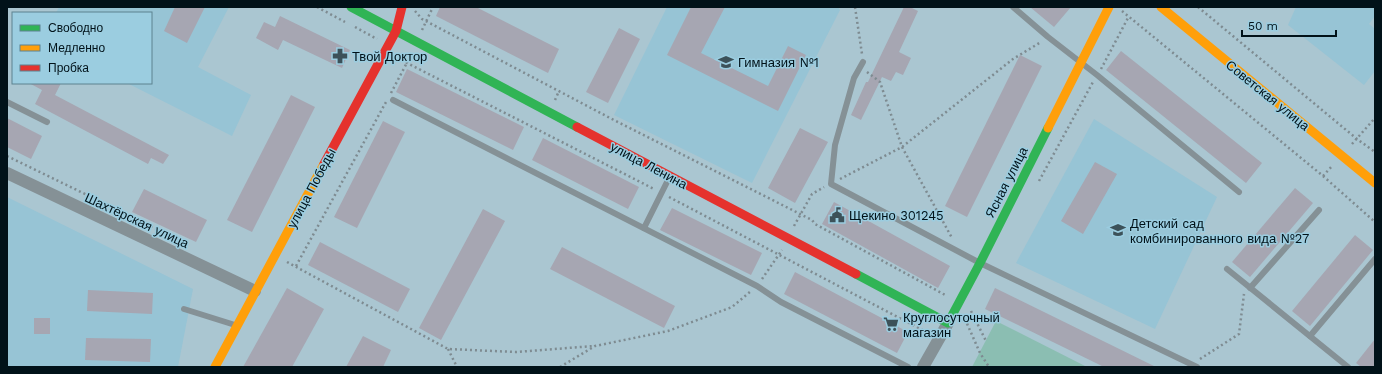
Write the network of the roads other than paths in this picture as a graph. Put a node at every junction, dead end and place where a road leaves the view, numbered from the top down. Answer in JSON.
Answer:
{"nodes":[{"id":1,"x":351,"y":7,"type":"edge"},
{"id":2,"x":402,"y":7,"type":"edge"},
{"id":3,"x":1013,"y":7,"type":"edge"},
{"id":4,"x":1109,"y":7,"type":"edge"},
{"id":5,"x":1161,"y":7,"type":"edge"},
{"id":6,"x":396,"y":31,"type":"junction"},
{"id":7,"x":863,"y":62,"type":"road end"},
{"id":8,"x":1082,"y":64,"type":"junction"},
{"id":9,"x":393,"y":100,"type":"dead end"},
{"id":10,"x":7,"y":102,"type":"edge"},
{"id":11,"x":47,"y":122,"type":"dead end"},
{"id":12,"x":7,"y":173,"type":"edge"},
{"id":13,"x":670,"y":176,"type":"junction"},
{"id":14,"x":1375,"y":183,"type":"edge"},
{"id":15,"x":1239,"y":192,"type":"dead end"},
{"id":16,"x":1318,"y":210,"type":"dead end"},
{"id":17,"x":644,"y":228,"type":"junction"},
{"id":18,"x":1375,"y":259,"type":"edge"},
{"id":19,"x":980,"y":264,"type":"junction"},
{"id":20,"x":1227,"y":269,"type":"dead end"},
{"id":21,"x":1248,"y":286,"type":"junction"},
{"id":22,"x":254,"y":291,"type":"junction"},
{"id":23,"x":184,"y":309,"type":"dead end"},
{"id":24,"x":948,"y":323,"type":"junction"},
{"id":25,"x":236,"y":326,"type":"junction"},
{"id":26,"x":1310,"y":336,"type":"junction"},
{"id":27,"x":1190,"y":365,"type":"edge"},
{"id":28,"x":215,"y":367,"type":"edge"},
{"id":29,"x":908,"y":367,"type":"edge"},
{"id":30,"x":923,"y":367,"type":"edge"},
{"id":31,"x":1348,"y":367,"type":"edge"}],
"edges":[{"from":1,"to":6,"type":"street","name":"улица Ленина"},
{"from":2,"to":6,"type":"street","name":"улица Победы"},
{"from":3,"to":8,"type":"lane"},
{"from":4,"to":8,"type":"street","name":"Ясная улица"},
{"from":5,"to":14,"type":"street","name":"Советская улица"},
{"from":6,"to":13,"type":"street","name":"улица Ленина"},
{"from":6,"to":22,"type":"street","name":"улица Победы"},
{"from":7,"to":19,"type":"lane"},
{"from":8,"to":15,"type":"lane"},
{"from":8,"to":19,"type":"street","name":"Ясная улица"},
{"from":9,"to":17,"type":"lane"},
{"from":10,"to":11,"type":"lane"},
{"from":12,"to":22,"type":"street","name":"Шахтёрская улица"},
{"from":13,"to":17,"type":"lane"},
{"from":13,"to":24,"type":"street","name":"улица Ленина"},
{"from":16,"to":21,"type":"lane"},
{"from":17,"to":29,"type":"lane"},
{"from":18,"to":26,"type":"lane"},
{"from":19,"to":24,"type":"street","name":"Ясная улица"},
{"from":19,"to":27,"type":"lane"},
{"from":20,"to":21,"type":"lane"},
{"from":21,"to":26,"type":"lane"},
{"from":22,"to":25,"type":"street","name":"улица Победы"},
{"from":23,"to":25,"type":"lane"},
{"from":24,"to":30,"type":"street","name":"Ясная улица"},
{"from":25,"to":28,"type":"street","name":"улица Победы"},
{"from":26,"to":31,"type":"lane"}]}
